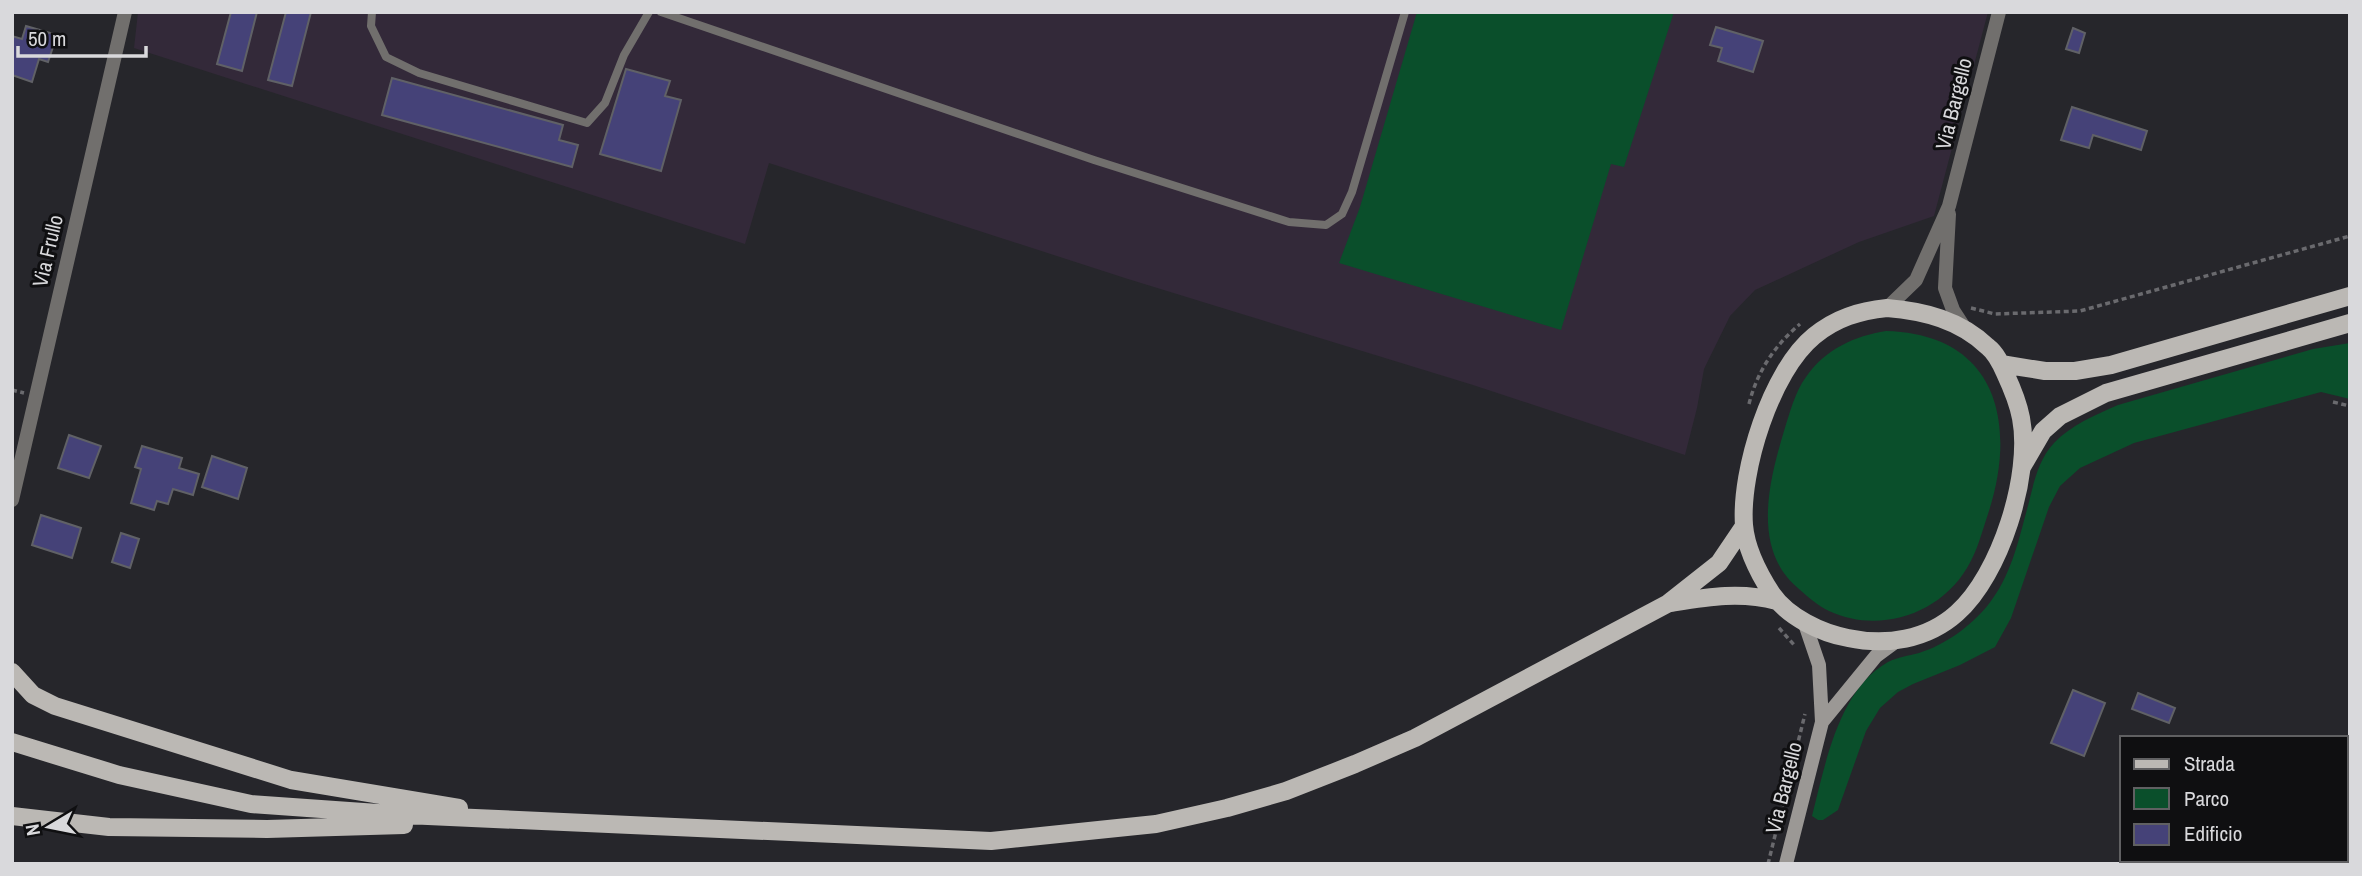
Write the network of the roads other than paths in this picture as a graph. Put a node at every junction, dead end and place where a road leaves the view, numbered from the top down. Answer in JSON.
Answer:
{"nodes":[{"id":1,"x":125,"y":12,"type":"edge"},
{"id":2,"x":372,"y":12,"type":"edge"},
{"id":3,"x":649,"y":12,"type":"edge"},
{"id":4,"x":661,"y":12,"type":"edge"},
{"id":5,"x":1405,"y":12,"type":"edge"},
{"id":6,"x":1999,"y":12,"type":"edge"},
{"id":7,"x":1950,"y":206,"type":"junction"},
{"id":8,"x":2350,"y":296,"type":"edge"},
{"id":9,"x":1886,"y":308,"type":"junction"},
{"id":10,"x":2350,"y":323,"type":"edge"},
{"id":11,"x":1966,"y":330,"type":"junction"},
{"id":12,"x":2001,"y":364,"type":"junction"},
{"id":13,"x":2022,"y":467,"type":"junction"},
{"id":14,"x":12,"y":500,"type":"edge"},
{"id":15,"x":1744,"y":526,"type":"junction"},
{"id":16,"x":1777,"y":601,"type":"junction"},
{"id":17,"x":1667,"y":604,"type":"junction"},
{"id":18,"x":1804,"y":621,"type":"junction"},
{"id":19,"x":1895,"y":642,"type":"junction"},
{"id":20,"x":12,"y":672,"type":"edge"},
{"id":21,"x":12,"y":688,"type":"edge"},
{"id":22,"x":33,"y":695,"type":"junction"},
{"id":23,"x":1822,"y":722,"type":"junction"},
{"id":24,"x":12,"y":742,"type":"edge"},
{"id":25,"x":12,"y":816,"type":"edge"},
{"id":26,"x":542,"y":821,"type":"junction"},
{"id":27,"x":1786,"y":864,"type":"edge"}],
"edges":[{"from":1,"to":14,"type":"street","name":"Via Frullo"},
{"from":2,"to":3,"type":"lane"},
{"from":4,"to":5,"type":"lane"},
{"from":6,"to":7,"type":"street","name":"Via Bargello"},
{"from":7,"to":9,"type":"street","name":"Via Bargello"},
{"from":7,"to":11,"type":"street","name":"Via Bargello"},
{"from":8,"to":12,"type":"main road"},
{"from":9,"to":11,"type":"main road"},
{"from":9,"to":15,"type":"main road"},
{"from":10,"to":13,"type":"main road"},
{"from":11,"to":12,"type":"main road"},
{"from":12,"to":13,"type":"main road"},
{"from":13,"to":19,"type":"main road"},
{"from":15,"to":16,"type":"main road"},
{"from":15,"to":17,"type":"main road"},
{"from":16,"to":17,"type":"main road"},
{"from":16,"to":18,"type":"main road"},
{"from":17,"to":26,"type":"main road"},
{"from":18,"to":19,"type":"main road"},
{"from":18,"to":23,"type":"main road","name":"Via Bargello"},
{"from":19,"to":23,"type":"main road","name":"Via Bargello"},
{"from":20,"to":22,"type":"main road"},
{"from":21,"to":22,"type":"main road"},
{"from":22,"to":26,"type":"main road"},
{"from":23,"to":27,"type":"main road","name":"Via Bargello"},
{"from":24,"to":26,"type":"main road"},
{"from":25,"to":26,"type":"main road"}]}
